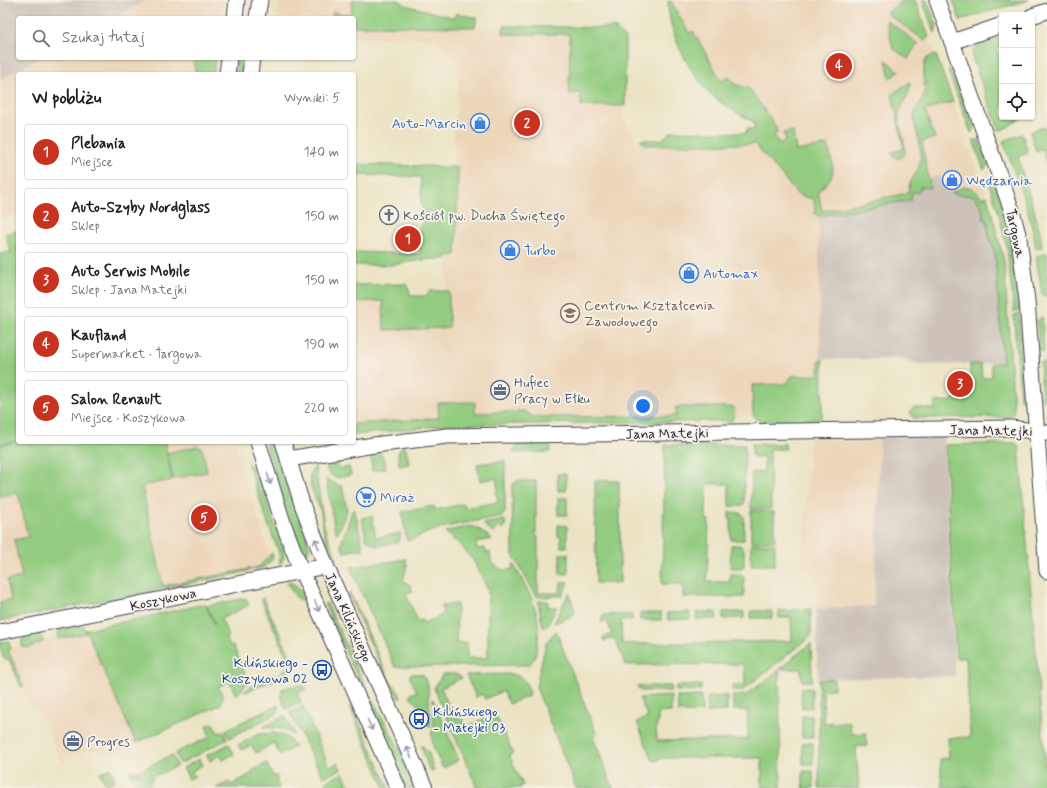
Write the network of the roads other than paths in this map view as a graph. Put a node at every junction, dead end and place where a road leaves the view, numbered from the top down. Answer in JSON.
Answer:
{"nodes":[{"id":1,"x":237,"y":0,"type":"edge"},
{"id":2,"x":256,"y":0,"type":"edge"},
{"id":3,"x":936,"y":0,"type":"edge"},
{"id":4,"x":1047,"y":11,"type":"edge"},
{"id":5,"x":1035,"y":15,"type":"edge"},
{"id":6,"x":235,"y":16,"type":"edge"},
{"id":7,"x":257,"y":16,"type":"edge"},
{"id":8,"x":999,"y":26,"type":"edge"},
{"id":9,"x":952,"y":42,"type":"junction"},
{"id":10,"x":229,"y":60,"type":"edge"},
{"id":11,"x":252,"y":60,"type":"edge"},
{"id":12,"x":227,"y":72,"type":"edge"},
{"id":13,"x":250,"y":72,"type":"edge"},
{"id":14,"x":1042,"y":432,"type":"edge"},
{"id":15,"x":259,"y":444,"type":"edge"},
{"id":16,"x":284,"y":444,"type":"edge"},
{"id":17,"x":288,"y":459,"type":"junction"},
{"id":18,"x":326,"y":566,"type":"junction"},
{"id":19,"x":301,"y":570,"type":"junction"},
{"id":20,"x":1047,"y":572,"type":"edge"},
{"id":21,"x":0,"y":632,"type":"edge"},
{"id":22,"x":398,"y":788,"type":"edge"},
{"id":23,"x":425,"y":788,"type":"edge"}],
"edges":[{"from":1,"to":6,"type":"street"},
{"from":2,"to":7,"type":"street"},
{"from":3,"to":9,"type":"street","name":"Targowa"},
{"from":4,"to":5,"type":"street"},
{"from":8,"to":9,"type":"street"},
{"from":9,"to":14,"type":"street","name":"Targowa"},
{"from":10,"to":12,"type":"street"},
{"from":11,"to":13,"type":"street"},
{"from":14,"to":17,"type":"street","name":"Jana Matejki"},
{"from":14,"to":20,"type":"street","name":"Targowa"},
{"from":15,"to":19,"type":"street","name":"Jana Kilińskiego","one_way":true},
{"from":16,"to":17,"type":"street","name":"Jana Kilińskiego"},
{"from":18,"to":17,"type":"street","name":"Jana Kilińskiego","one_way":true},
{"from":18,"to":19,"type":"street","name":"Koszykowa"},
{"from":23,"to":18,"type":"street","name":"Jana Kilińskiego","one_way":true},
{"from":19,"to":21,"type":"street","name":"Koszykowa"},
{"from":19,"to":22,"type":"street","name":"Jana Kilińskiego","one_way":true}]}
